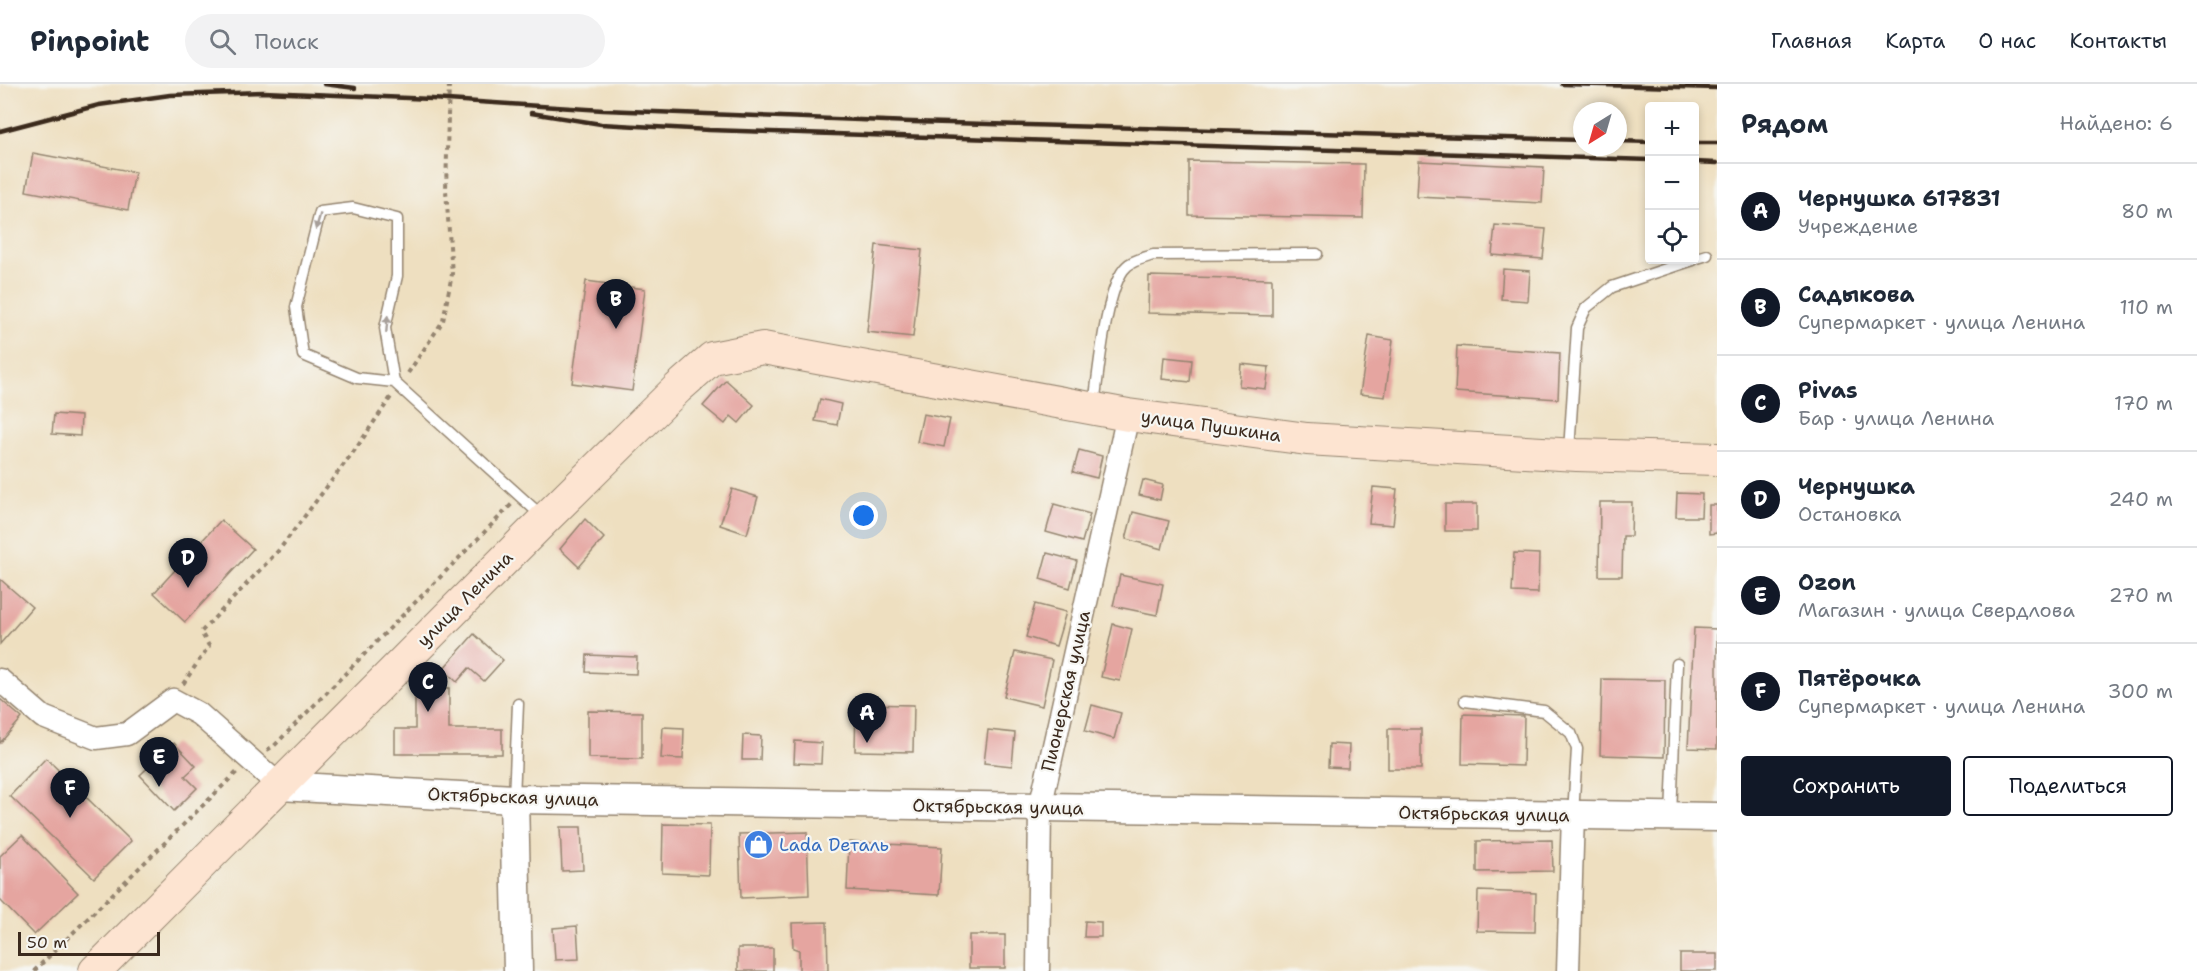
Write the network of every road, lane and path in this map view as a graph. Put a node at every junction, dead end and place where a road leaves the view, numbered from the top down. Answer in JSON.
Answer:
{"nodes":[{"id":1,"x":449,"y":84,"type":"edge"},
{"id":2,"x":1317,"y":254,"type":"dead end"},
{"id":3,"x":1707,"y":255,"type":"dead end"},
{"id":4,"x":1699,"y":257,"type":"edge"},
{"id":5,"x":1679,"y":264,"type":"edge"},
{"id":6,"x":712,"y":358,"type":"joint"},
{"id":7,"x":397,"y":384,"type":"junction"},
{"id":8,"x":1093,"y":408,"type":"junction"},
{"id":9,"x":1128,"y":415,"type":"junction"},
{"id":10,"x":1568,"y":454,"type":"junction"},
{"id":11,"x":1717,"y":459,"type":"edge"},
{"id":12,"x":520,"y":496,"type":"junction"},
{"id":13,"x":545,"y":519,"type":"junction"},
{"id":14,"x":1677,"y":664,"type":"dead end"},
{"id":15,"x":0,"y":680,"type":"edge"},
{"id":16,"x":173,"y":700,"type":"junction"},
{"id":17,"x":1465,"y":701,"type":"dead end"},
{"id":18,"x":518,"y":705,"type":"dead end"},
{"id":19,"x":249,"y":761,"type":"junction"},
{"id":20,"x":280,"y":786,"type":"junction"},
{"id":21,"x":514,"y":798,"type":"junction"},
{"id":22,"x":1040,"y":808,"type":"junction"},
{"id":23,"x":1573,"y":815,"type":"junction"},
{"id":24,"x":1671,"y":816,"type":"junction"},
{"id":25,"x":1717,"y":817,"type":"edge"},
{"id":26,"x":34,"y":971,"type":"edge"},
{"id":27,"x":95,"y":971,"type":"edge"},
{"id":28,"x":518,"y":971,"type":"edge"},
{"id":29,"x":1038,"y":971,"type":"edge"},
{"id":30,"x":1568,"y":971,"type":"edge"}],
"edges":[{"from":1,"to":7,"type":"path","bridge":true},
{"from":2,"to":8,"type":"lane"},
{"from":3,"to":4,"type":"lane"},
{"from":5,"to":10,"type":"lane"},
{"from":6,"to":8,"type":"main road","name":"улица Пушкина"},
{"from":6,"to":13,"type":"main road","name":"улица Ленина"},
{"from":7,"to":7,"type":"lane","one_way":true},
{"from":7,"to":12,"type":"lane"},
{"from":7,"to":16,"type":"path"},
{"from":8,"to":9,"type":"main road","name":"улица Пушкина"},
{"from":9,"to":10,"type":"main road","name":"улица Пушкина"},
{"from":9,"to":22,"type":"street","name":"Пионерская улица"},
{"from":10,"to":11,"type":"main road","name":"улица Пушкина"},
{"from":12,"to":13,"type":"lane"},
{"from":12,"to":19,"type":"path"},
{"from":13,"to":20,"type":"main road","name":"улица Ленина"},
{"from":14,"to":24,"type":"lane"},
{"from":15,"to":16,"type":"street"},
{"from":16,"to":19,"type":"street"},
{"from":17,"to":23,"type":"lane"},
{"from":18,"to":21,"type":"lane"},
{"from":19,"to":20,"type":"street"},
{"from":19,"to":26,"type":"path"},
{"from":20,"to":21,"type":"street","name":"Октябрьская улица"},
{"from":20,"to":27,"type":"main road","name":"улица Ленина"},
{"from":21,"to":22,"type":"street","name":"Октябрьская улица"},
{"from":21,"to":28,"type":"street"},
{"from":22,"to":23,"type":"street","name":"Октябрьская улица"},
{"from":22,"to":29,"type":"street","name":"Пионерская улица"},
{"from":23,"to":24,"type":"street","name":"Октябрьская улица"},
{"from":23,"to":30,"type":"street"},
{"from":24,"to":25,"type":"street","name":"Октябрьская улица"}]}
